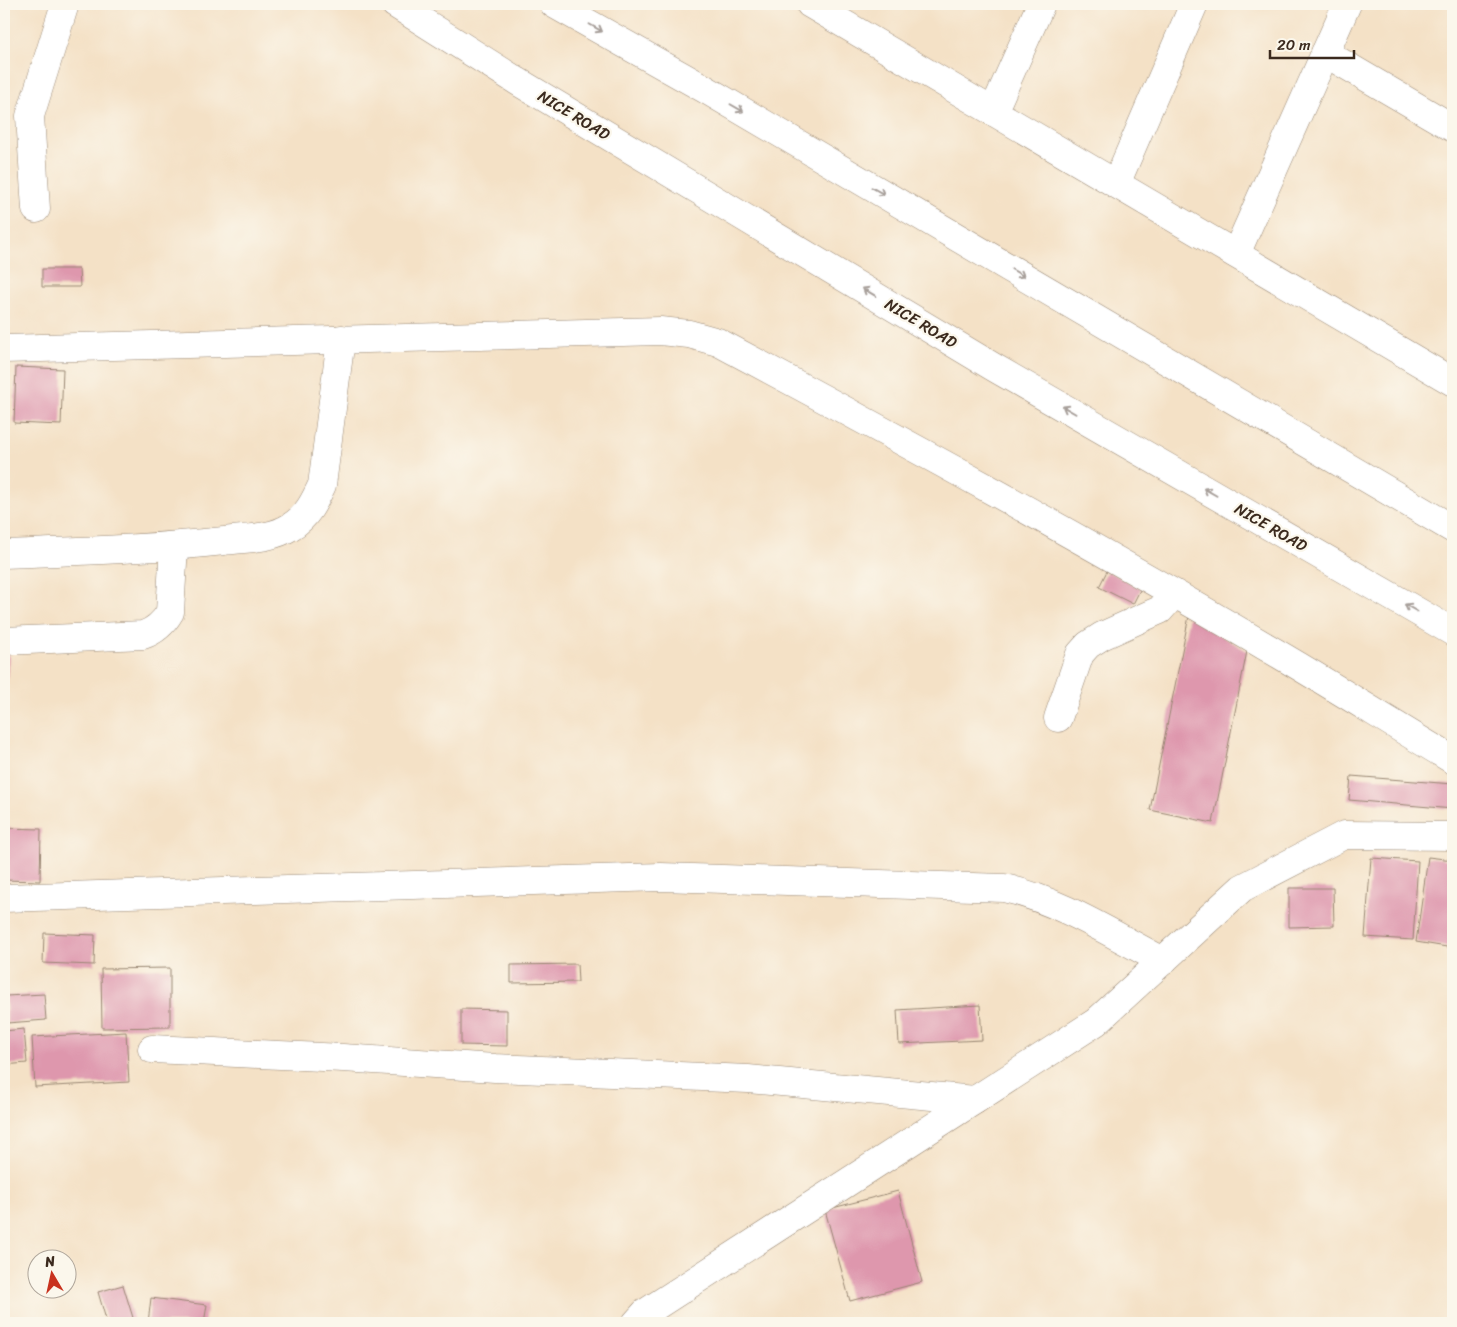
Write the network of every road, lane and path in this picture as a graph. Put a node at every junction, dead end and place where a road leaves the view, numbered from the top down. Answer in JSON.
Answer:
{"nodes":[{"id":1,"x":65,"y":4,"type":"edge"},
{"id":2,"x":395,"y":4,"type":"edge"},
{"id":3,"x":554,"y":4,"type":"edge"},
{"id":4,"x":810,"y":4,"type":"edge"},
{"id":5,"x":1041,"y":4,"type":"edge"},
{"id":6,"x":1194,"y":4,"type":"edge"},
{"id":7,"x":1347,"y":4,"type":"edge"},
{"id":8,"x":1326,"y":53,"type":"junction"},
{"id":9,"x":993,"y":112,"type":"junction"},
{"id":10,"x":1453,"y":128,"type":"edge"},
{"id":11,"x":1116,"y":184,"type":"junction"},
{"id":12,"x":36,"y":209,"type":"dead end"},
{"id":13,"x":1236,"y":254,"type":"junction"},
{"id":14,"x":341,"y":339,"type":"junction"},
{"id":15,"x":4,"y":349,"type":"edge"},
{"id":16,"x":1453,"y":382,"type":"edge"},
{"id":17,"x":1453,"y":529,"type":"edge"},
{"id":18,"x":174,"y":546,"type":"junction"},
{"id":19,"x":4,"y":554,"type":"edge"},
{"id":20,"x":1174,"y":594,"type":"junction"},
{"id":21,"x":1453,"y":632,"type":"edge"},
{"id":22,"x":4,"y":641,"type":"edge"},
{"id":23,"x":1058,"y":718,"type":"dead end"},
{"id":24,"x":1453,"y":760,"type":"edge"},
{"id":25,"x":1453,"y":836,"type":"edge"},
{"id":26,"x":4,"y":898,"type":"edge"},
{"id":27,"x":1163,"y":961,"type":"junction"},
{"id":28,"x":152,"y":1049,"type":"dead end"},
{"id":29,"x":975,"y":1100,"type":"junction"},
{"id":30,"x":636,"y":1323,"type":"edge"}],
"edges":[{"from":1,"to":12,"type":"main road"},
{"from":21,"to":2,"type":"main road","name":"NICE ROAD","one_way":true},
{"from":3,"to":17,"type":"main road","one_way":true},
{"from":4,"to":9,"type":"main road"},
{"from":5,"to":9,"type":"main road"},
{"from":6,"to":11,"type":"main road"},
{"from":7,"to":8,"type":"main road"},
{"from":8,"to":10,"type":"main road"},
{"from":8,"to":13,"type":"main road"},
{"from":9,"to":11,"type":"main road"},
{"from":11,"to":13,"type":"main road"},
{"from":13,"to":16,"type":"main road"},
{"from":14,"to":15,"type":"main road"},
{"from":14,"to":18,"type":"main road"},
{"from":14,"to":20,"type":"main road"},
{"from":18,"to":19,"type":"main road"},
{"from":18,"to":22,"type":"main road"},
{"from":20,"to":23,"type":"main road"},
{"from":20,"to":24,"type":"main road"},
{"from":25,"to":27,"type":"main road"},
{"from":26,"to":27,"type":"main road"},
{"from":27,"to":29,"type":"main road"},
{"from":28,"to":29,"type":"main road"},
{"from":29,"to":30,"type":"main road"}]}
